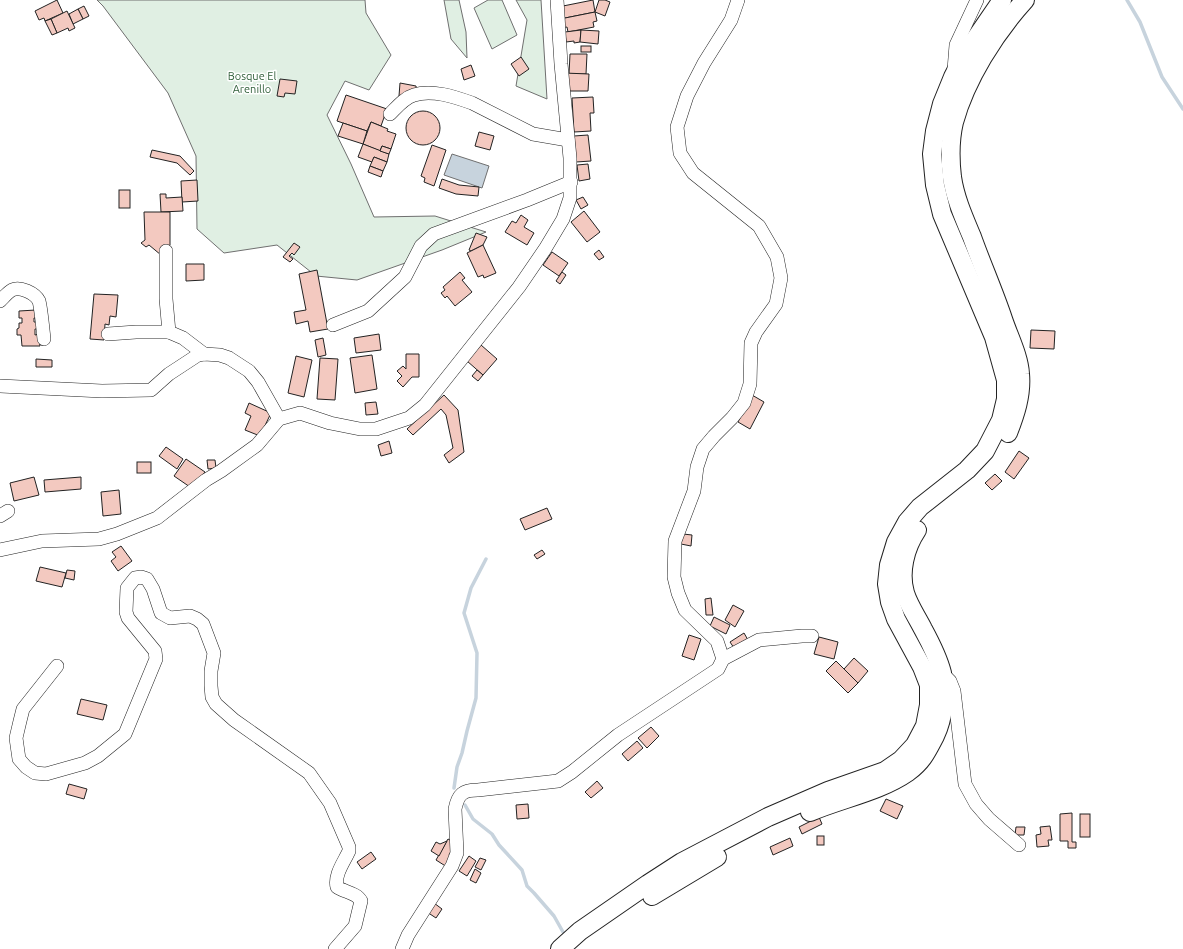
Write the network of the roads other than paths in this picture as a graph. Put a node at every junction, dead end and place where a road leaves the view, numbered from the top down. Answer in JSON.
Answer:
{"nodes":[{"id":1,"x":557,"y":0,"type":"edge"},
{"id":2,"x":738,"y":0,"type":"edge"},
{"id":3,"x":977,"y":0,"type":"edge"},
{"id":4,"x":1002,"y":0,"type":"edge"},
{"id":5,"x":1025,"y":0,"type":"edge"},
{"id":6,"x":983,"y":42,"type":"junction"},
{"id":7,"x":953,"y":77,"type":"junction"},
{"id":8,"x":390,"y":114,"type":"dead end"},
{"id":9,"x":568,"y":140,"type":"junction"},
{"id":10,"x":571,"y":182,"type":"junction"},
{"id":11,"x":166,"y":251,"type":"dead end"},
{"id":12,"x":0,"y":301,"type":"edge"},
{"id":13,"x":333,"y":325,"type":"dead end"},
{"id":14,"x":169,"y":332,"type":"junction"},
{"id":15,"x":108,"y":334,"type":"dead end"},
{"id":16,"x":44,"y":339,"type":"dead end"},
{"id":17,"x":204,"y":354,"type":"junction"},
{"id":18,"x":0,"y":386,"type":"edge"},
{"id":19,"x":279,"y":419,"type":"junction"},
{"id":20,"x":0,"y":550,"type":"edge"},
{"id":21,"x":812,"y":636,"type":"dead end"},
{"id":22,"x":723,"y":659,"type":"junction"},
{"id":23,"x":57,"y":666,"type":"dead end"},
{"id":24,"x":942,"y":672,"type":"junction"},
{"id":25,"x":1019,"y":845,"type":"dead end"},
{"id":26,"x":334,"y":949,"type":"edge"},
{"id":27,"x":402,"y":949,"type":"edge"},
{"id":28,"x":560,"y":949,"type":"edge"},
{"id":29,"x":578,"y":949,"type":"edge"}],
"edges":[{"from":1,"to":9,"type":"street"},
{"from":2,"to":22,"type":"street"},
{"from":3,"to":7,"type":"street"},
{"from":4,"to":6,"type":"highway"},
{"from":5,"to":6,"type":"highway"},
{"from":6,"to":7,"type":"highway"},
{"from":6,"to":24,"type":"highway"},
{"from":7,"to":28,"type":"highway"},
{"from":8,"to":9,"type":"street"},
{"from":9,"to":10,"type":"street"},
{"from":10,"to":13,"type":"street"},
{"from":10,"to":19,"type":"street"},
{"from":11,"to":14,"type":"street"},
{"from":12,"to":16,"type":"street"},
{"from":14,"to":15,"type":"street"},
{"from":14,"to":17,"type":"street"},
{"from":17,"to":18,"type":"street"},
{"from":17,"to":19,"type":"street"},
{"from":19,"to":20,"type":"street"},
{"from":21,"to":22,"type":"street"},
{"from":22,"to":27,"type":"street"},
{"from":23,"to":26,"type":"street"},
{"from":24,"to":25,"type":"street"},
{"from":24,"to":29,"type":"highway"}]}
